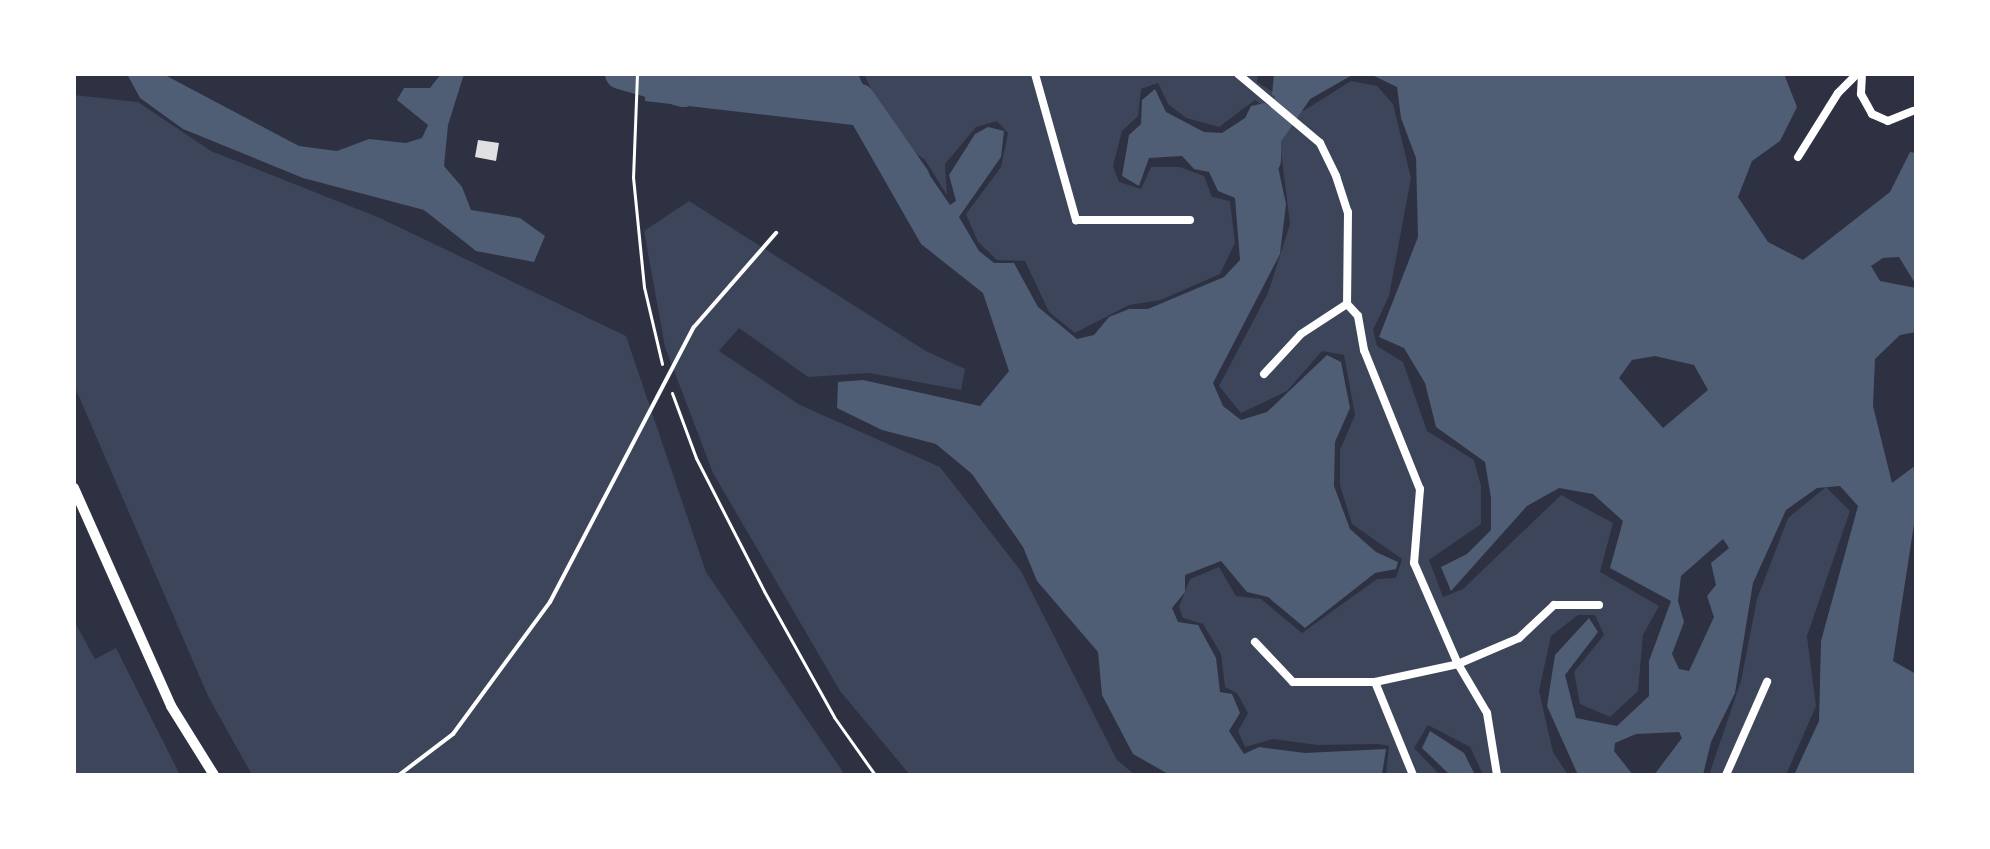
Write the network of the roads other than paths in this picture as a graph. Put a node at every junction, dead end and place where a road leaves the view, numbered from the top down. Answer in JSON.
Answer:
{"nodes":[{"id":1,"x":1035,"y":74,"type":"edge"},
{"id":2,"x":1238,"y":74,"type":"edge"},
{"id":3,"x":1860,"y":74,"type":"edge"},
{"id":4,"x":1913,"y":111,"type":"dead end"},
{"id":5,"x":1798,"y":157,"type":"dead end"},
{"id":6,"x":1190,"y":220,"type":"dead end"},
{"id":7,"x":776,"y":233,"type":"dead end"},
{"id":8,"x":1347,"y":304,"type":"junction"},
{"id":9,"x":1264,"y":374,"type":"dead end"},
{"id":10,"x":74,"y":488,"type":"edge"},
{"id":11,"x":1599,"y":605,"type":"dead end"},
{"id":12,"x":1255,"y":642,"type":"dead end"},
{"id":13,"x":1458,"y":664,"type":"junction"},
{"id":14,"x":1375,"y":682,"type":"junction"},
{"id":15,"x":1767,"y":682,"type":"dead end"},
{"id":16,"x":214,"y":775,"type":"edge"},
{"id":17,"x":399,"y":775,"type":"edge"},
{"id":18,"x":1413,"y":775,"type":"edge"},
{"id":19,"x":1497,"y":775,"type":"edge"},
{"id":20,"x":1726,"y":775,"type":"edge"}],
"edges":[{"from":1,"to":6,"type":"street"},
{"from":2,"to":8,"type":"street"},
{"from":3,"to":4,"type":"street"},
{"from":3,"to":5,"type":"street"},
{"from":7,"to":17,"type":"lane"},
{"from":8,"to":9,"type":"street"},
{"from":8,"to":13,"type":"street"},
{"from":10,"to":16,"type":"street"},
{"from":11,"to":13,"type":"street"},
{"from":12,"to":14,"type":"street"},
{"from":13,"to":14,"type":"street"},
{"from":13,"to":19,"type":"street"},
{"from":14,"to":18,"type":"street"},
{"from":15,"to":20,"type":"street"}]}
